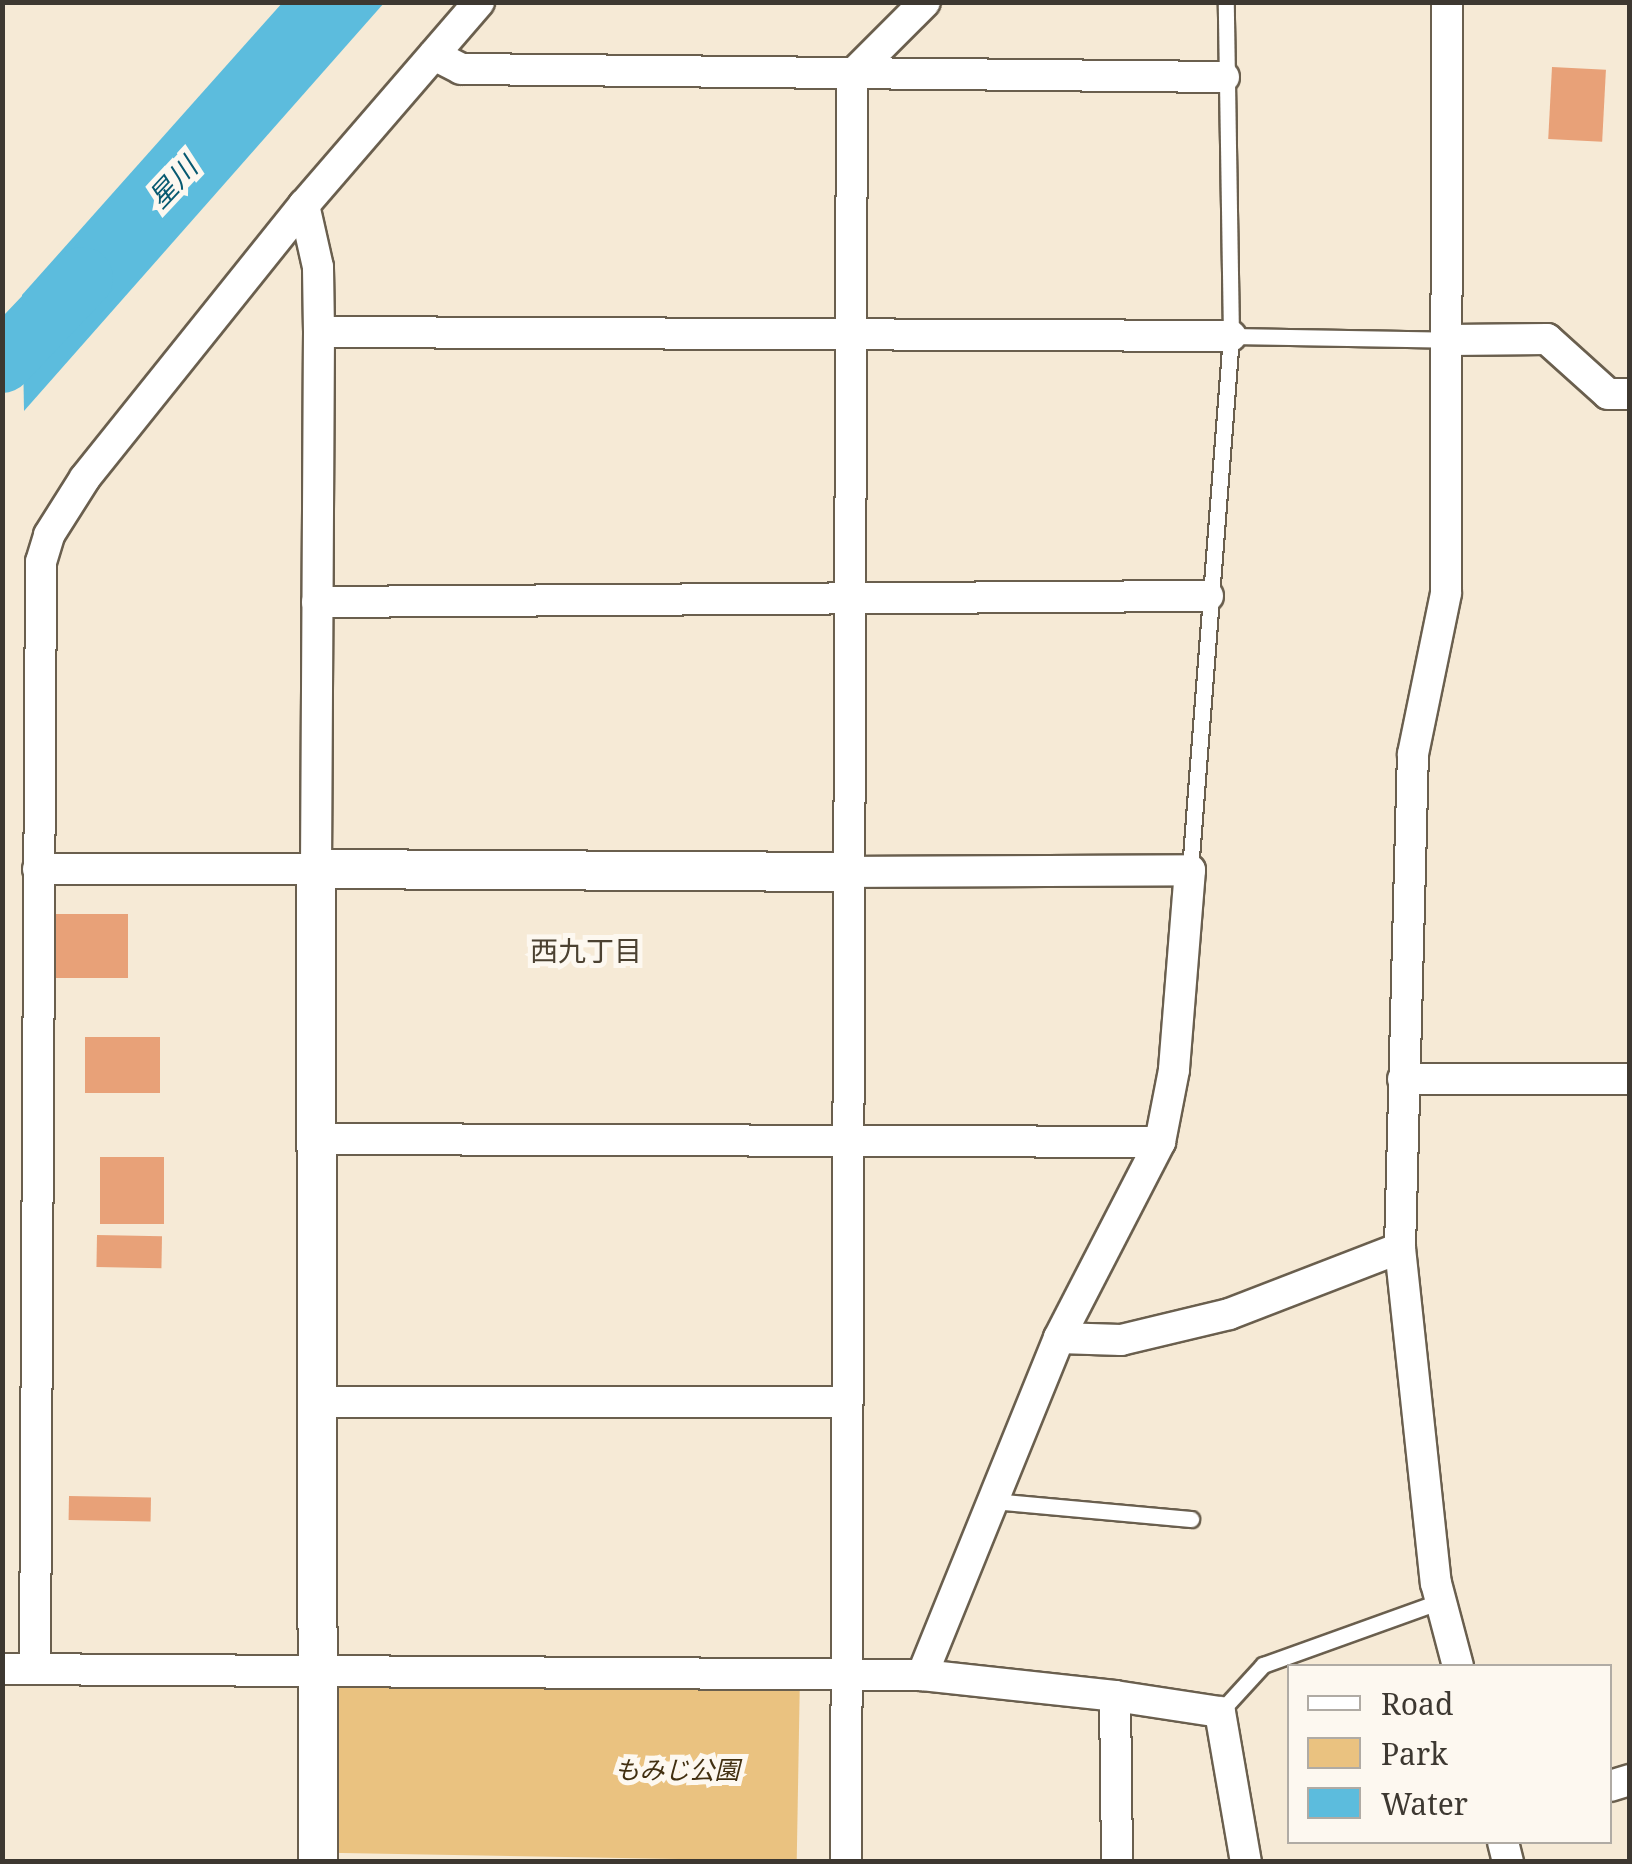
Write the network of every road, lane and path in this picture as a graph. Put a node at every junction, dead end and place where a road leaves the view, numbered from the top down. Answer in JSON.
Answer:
{"nodes":[{"id":1,"x":480,"y":2,"type":"edge"},
{"id":2,"x":925,"y":2,"type":"edge"},
{"id":3,"x":1226,"y":2,"type":"edge"},
{"id":4,"x":1447,"y":2,"type":"edge"},
{"id":5,"x":434,"y":56,"type":"junction"},
{"id":6,"x":852,"y":74,"type":"junction"},
{"id":7,"x":1224,"y":77,"type":"junction"},
{"id":8,"x":304,"y":205,"type":"junction"},
{"id":9,"x":852,"y":331,"type":"junction"},
{"id":10,"x":319,"y":332,"type":"junction"},
{"id":11,"x":1231,"y":336,"type":"junction"},
{"id":12,"x":1450,"y":340,"type":"junction"},
{"id":13,"x":1630,"y":394,"type":"edge"},
{"id":14,"x":1208,"y":596,"type":"junction"},
{"id":15,"x":317,"y":602,"type":"junction"},
{"id":16,"x":851,"y":602,"type":"junction"},
{"id":17,"x":38,"y":869,"type":"junction"},
{"id":18,"x":316,"y":869,"type":"junction"},
{"id":19,"x":1190,"y":870,"type":"junction"},
{"id":20,"x":850,"y":872,"type":"junction"},
{"id":21,"x":1403,"y":1079,"type":"junction"},
{"id":22,"x":1630,"y":1079,"type":"edge"},
{"id":23,"x":316,"y":1139,"type":"junction"},
{"id":24,"x":851,"y":1140,"type":"junction"},
{"id":25,"x":1160,"y":1142,"type":"junction"},
{"id":26,"x":1400,"y":1248,"type":"junction"},
{"id":27,"x":1059,"y":1338,"type":"junction"},
{"id":28,"x":315,"y":1402,"type":"junction"},
{"id":29,"x":847,"y":1402,"type":"junction"},
{"id":30,"x":992,"y":1501,"type":"junction"},
{"id":31,"x":1191,"y":1518,"type":"dead end"},
{"id":32,"x":1441,"y":1602,"type":"junction"},
{"id":33,"x":1457,"y":1664,"type":"edge"},
{"id":34,"x":2,"y":1669,"type":"edge"},
{"id":35,"x":34,"y":1669,"type":"junction"},
{"id":36,"x":321,"y":1671,"type":"junction"},
{"id":37,"x":848,"y":1674,"type":"junction"},
{"id":38,"x":922,"y":1675,"type":"junction"},
{"id":39,"x":1115,"y":1696,"type":"junction"},
{"id":40,"x":1220,"y":1712,"type":"junction"},
{"id":41,"x":318,"y":1862,"type":"edge"},
{"id":42,"x":846,"y":1862,"type":"edge"},
{"id":43,"x":1118,"y":1862,"type":"edge"},
{"id":44,"x":1246,"y":1862,"type":"edge"}],
"edges":[{"from":1,"to":5,"type":"street"},
{"from":2,"to":6,"type":"street"},
{"from":3,"to":7,"type":"lane"},
{"from":4,"to":12,"type":"street"},
{"from":5,"to":6,"type":"street"},
{"from":5,"to":8,"type":"street"},
{"from":6,"to":7,"type":"street"},
{"from":6,"to":9,"type":"street"},
{"from":7,"to":11,"type":"lane"},
{"from":8,"to":10,"type":"street"},
{"from":8,"to":17,"type":"street"},
{"from":9,"to":10,"type":"street"},
{"from":9,"to":11,"type":"street"},
{"from":9,"to":16,"type":"street"},
{"from":10,"to":15,"type":"street"},
{"from":11,"to":12,"type":"lane"},
{"from":11,"to":14,"type":"lane"},
{"from":12,"to":13,"type":"street"},
{"from":12,"to":21,"type":"street"},
{"from":14,"to":16,"type":"street"},
{"from":14,"to":19,"type":"lane"},
{"from":15,"to":16,"type":"street"},
{"from":15,"to":18,"type":"street"},
{"from":16,"to":20,"type":"street"},
{"from":17,"to":18,"type":"street"},
{"from":17,"to":35,"type":"street"},
{"from":18,"to":20,"type":"street"},
{"from":18,"to":23,"type":"street"},
{"from":19,"to":20,"type":"street"},
{"from":19,"to":25,"type":"street"},
{"from":20,"to":24,"type":"street"},
{"from":21,"to":22,"type":"street"},
{"from":21,"to":26,"type":"street"},
{"from":23,"to":24,"type":"street"},
{"from":23,"to":28,"type":"street"},
{"from":24,"to":25,"type":"street"},
{"from":24,"to":29,"type":"street"},
{"from":25,"to":27,"type":"street"},
{"from":26,"to":27,"type":"street"},
{"from":26,"to":32,"type":"street"},
{"from":27,"to":30,"type":"street"},
{"from":28,"to":29,"type":"street"},
{"from":28,"to":36,"type":"street"},
{"from":29,"to":37,"type":"street"},
{"from":30,"to":31,"type":"lane"},
{"from":30,"to":38,"type":"street"},
{"from":32,"to":33,"type":"street"},
{"from":32,"to":40,"type":"lane"},
{"from":34,"to":35,"type":"street"},
{"from":35,"to":36,"type":"street"},
{"from":36,"to":37,"type":"street"},
{"from":36,"to":41,"type":"street"},
{"from":37,"to":38,"type":"street"},
{"from":37,"to":42,"type":"street"},
{"from":38,"to":39,"type":"street"},
{"from":39,"to":40,"type":"street"},
{"from":39,"to":43,"type":"street"},
{"from":40,"to":44,"type":"street"}]}
